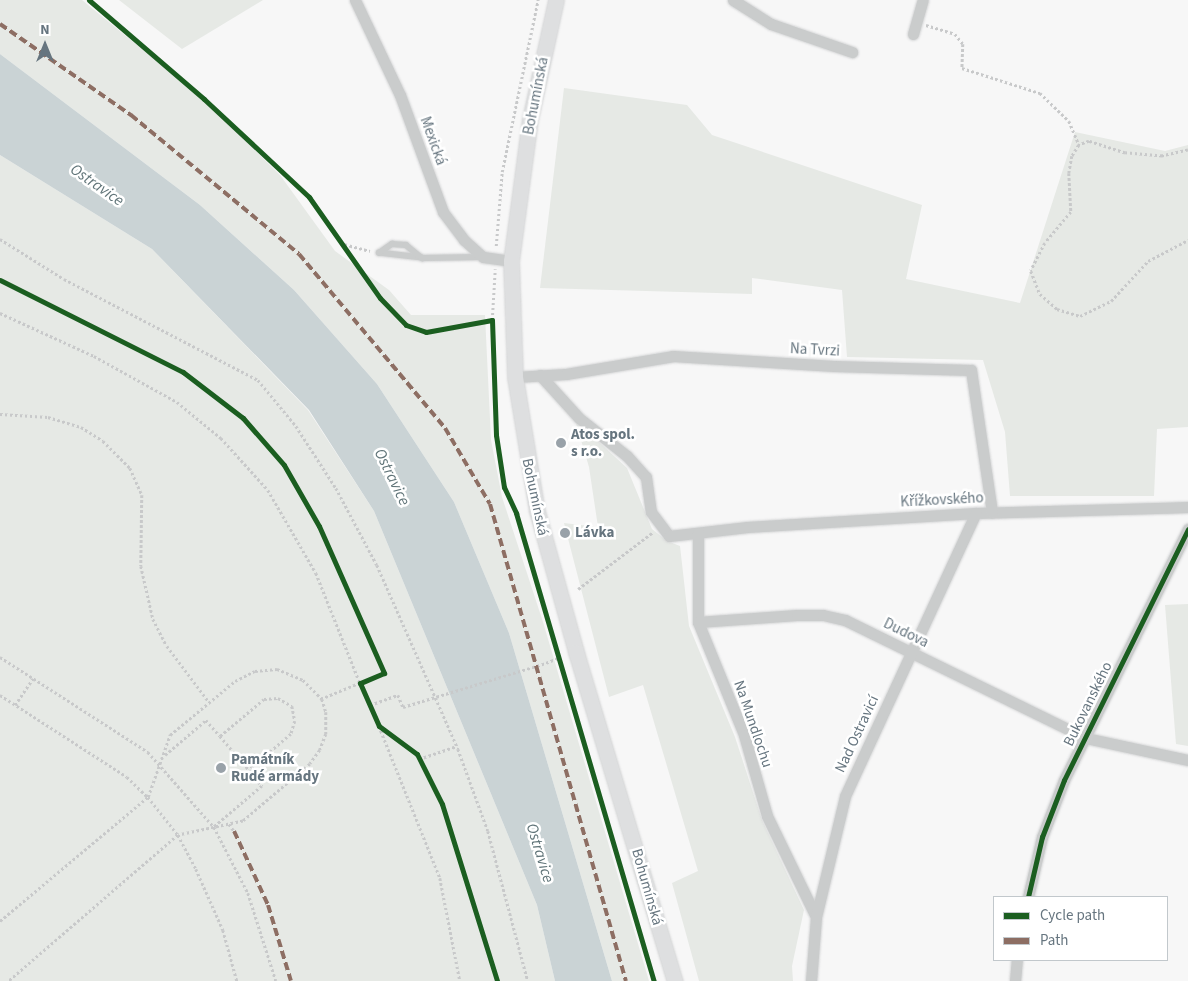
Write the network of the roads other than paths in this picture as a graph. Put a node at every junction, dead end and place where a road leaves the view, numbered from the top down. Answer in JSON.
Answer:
{"nodes":[{"id":1,"x":355,"y":0,"type":"edge"},
{"id":2,"x":556,"y":0,"type":"edge"},
{"id":3,"x":732,"y":0,"type":"edge"},
{"id":4,"x":923,"y":0,"type":"edge"},
{"id":5,"x":913,"y":34,"type":"dead end"},
{"id":6,"x":852,"y":52,"type":"dead end"},
{"id":7,"x":483,"y":257,"type":"junction"},
{"id":8,"x":422,"y":258,"type":"junction"},
{"id":9,"x":511,"y":262,"type":"junction"},
{"id":10,"x":540,"y":375,"type":"junction"},
{"id":11,"x":515,"y":377,"type":"junction"},
{"id":12,"x":1188,"y":507,"type":"edge"},
{"id":13,"x":992,"y":512,"type":"junction"},
{"id":14,"x":976,"y":513,"type":"junction"},
{"id":15,"x":1188,"y":529,"type":"edge"},
{"id":16,"x":698,"y":533,"type":"junction"},
{"id":17,"x":698,"y":622,"type":"junction"},
{"id":18,"x":912,"y":652,"type":"junction"},
{"id":19,"x":1086,"y":738,"type":"junction"},
{"id":20,"x":1188,"y":760,"type":"edge"},
{"id":21,"x":1028,"y":896,"type":"edge"},
{"id":22,"x":816,"y":917,"type":"junction"},
{"id":23,"x":1018,"y":961,"type":"edge"},
{"id":24,"x":675,"y":981,"type":"edge"},
{"id":25,"x":811,"y":981,"type":"edge"},
{"id":26,"x":1015,"y":981,"type":"edge"}],
"edges":[{"from":1,"to":7,"type":"street","name":"Mexická"},
{"from":2,"to":9,"type":"main road","name":"Bohumínská"},
{"from":3,"to":6,"type":"street"},
{"from":4,"to":5,"type":"street"},
{"from":7,"to":8,"type":"lane"},
{"from":7,"to":9,"type":"street"},
{"from":8,"to":8,"type":"lane"},
{"from":9,"to":11,"type":"main road","name":"Bohumínská"},
{"from":10,"to":11,"type":"street","name":"Na Tvrzi"},
{"from":10,"to":13,"type":"street","name":"Na Tvrzi"},
{"from":10,"to":16,"type":"street","name":"Křížkovského"},
{"from":11,"to":24,"type":"main road","name":"Bohumínská"},
{"from":12,"to":13,"type":"street","name":"Křížkovského"},
{"from":13,"to":14,"type":"street","name":"Křížkovského"},
{"from":14,"to":16,"type":"street","name":"Křížkovského"},
{"from":14,"to":18,"type":"street","name":"Nad Ostravicí"},
{"from":15,"to":19,"type":"street","name":"Bukovanského"},
{"from":16,"to":17,"type":"street","name":"Na Mundlochu"},
{"from":17,"to":18,"type":"street","name":"Dudova"},
{"from":17,"to":22,"type":"street","name":"Na Mundlochu"},
{"from":18,"to":19,"type":"street","name":"Dudova"},
{"from":18,"to":22,"type":"street","name":"Nad Ostravicí"},
{"from":19,"to":20,"type":"street","name":"Bukovanského"},
{"from":19,"to":21,"type":"street","name":"Bukovanského"},
{"from":22,"to":25,"type":"street","name":"Nad Ostravicí"},
{"from":23,"to":26,"type":"street"}]}
